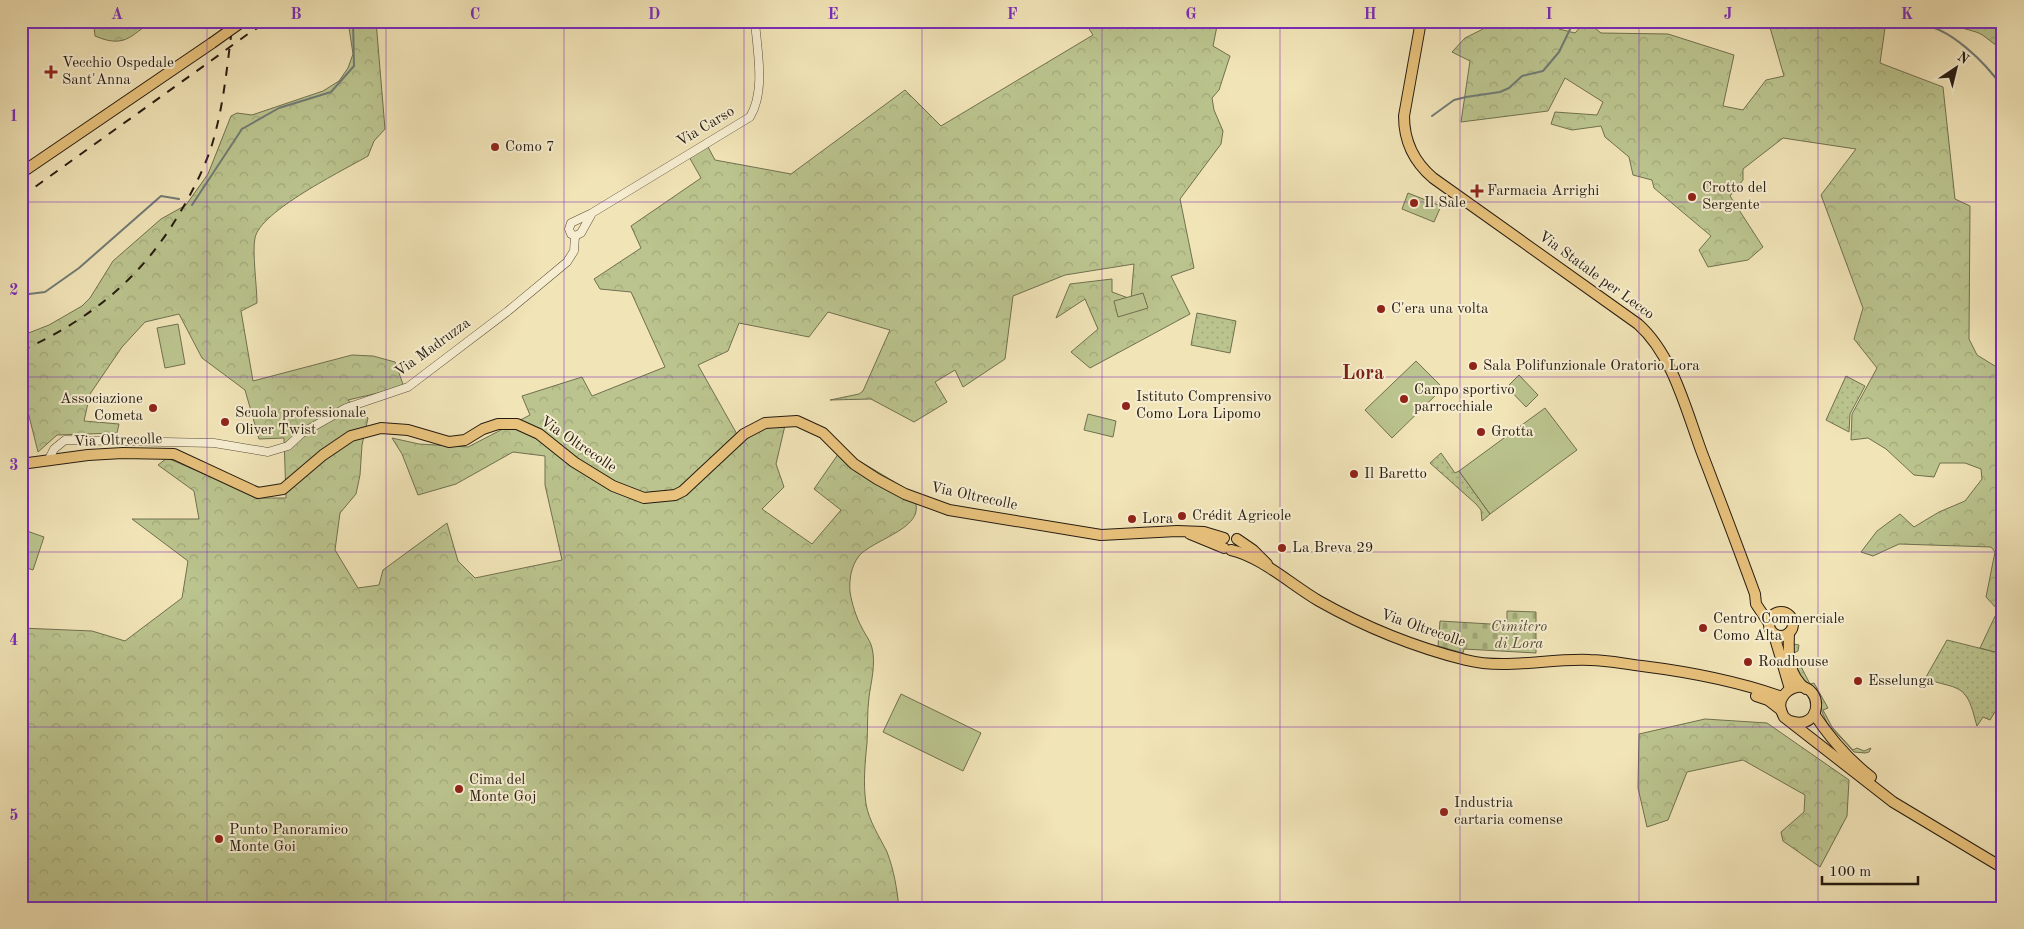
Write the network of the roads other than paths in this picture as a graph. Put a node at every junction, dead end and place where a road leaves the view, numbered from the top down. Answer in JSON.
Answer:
{"nodes":[{"id":1,"x":243,"y":21,"type":"edge"},
{"id":2,"x":755,"y":21,"type":"edge"},
{"id":3,"x":1421,"y":21,"type":"edge"},
{"id":4,"x":21,"y":173,"type":"edge"},
{"id":5,"x":592,"y":213,"type":"junction"},
{"id":6,"x":576,"y":221,"type":"junction"},
{"id":7,"x":583,"y":227,"type":"junction"},
{"id":8,"x":575,"y":236,"type":"junction"},
{"id":9,"x":49,"y":459,"type":"junction"},
{"id":10,"x":21,"y":464,"type":"edge"},
{"id":11,"x":1227,"y":545,"type":"junction"},
{"id":12,"x":1272,"y":570,"type":"junction"},
{"id":13,"x":1755,"y":594,"type":"junction"},
{"id":14,"x":1777,"y":612,"type":"junction"},
{"id":15,"x":1768,"y":622,"type":"junction"},
{"id":16,"x":1789,"y":633,"type":"junction"},
{"id":17,"x":1774,"y":635,"type":"junction"},
{"id":18,"x":1727,"y":681,"type":"junction"},
{"id":19,"x":1790,"y":689,"type":"junction"},
{"id":20,"x":1807,"y":690,"type":"junction"},
{"id":21,"x":1782,"y":697,"type":"junction"},
{"id":22,"x":1780,"y":710,"type":"junction"},
{"id":23,"x":1814,"y":714,"type":"junction"},
{"id":24,"x":1790,"y":722,"type":"junction"},
{"id":25,"x":2003,"y":861,"type":"edge"},
{"id":26,"x":2003,"y":868,"type":"edge"}],
"edges":[{"from":1,"to":4,"type":"main road","bridge":true},
{"from":2,"to":5,"type":"street","name":"Via Carso"},
{"from":3,"to":13,"type":"main road","name":"Via Statale per Lecco"},
{"from":5,"to":6,"type":"street","name":"Via Carso"},
{"from":5,"to":7,"type":"street","name":"Via Carso"},
{"from":6,"to":7,"type":"street"},
{"from":6,"to":8,"type":"street"},
{"from":7,"to":8,"type":"street"},
{"from":8,"to":9,"type":"street","name":"Via Madruzza"},
{"from":9,"to":10,"type":"main road","name":"Via Oltrecolle"},
{"from":9,"to":11,"type":"main road","name":"Via Oltrecolle"},
{"from":11,"to":12,"type":"main road","name":"Via Oltrecolle"},
{"from":11,"to":12,"type":"main road","name":"Via Oltrecolle"},
{"from":12,"to":18,"type":"main road","name":"Via Oltrecolle"},
{"from":13,"to":14,"type":"main road","name":"Via Statale per Lecco"},
{"from":13,"to":15,"type":"main road","name":"Via Statale per Lecco"},
{"from":14,"to":15,"type":"main road"},
{"from":14,"to":16,"type":"main road"},
{"from":15,"to":17,"type":"main road"},
{"from":16,"to":17,"type":"main road"},
{"from":16,"to":20,"type":"main road"},
{"from":17,"to":19,"type":"main road"},
{"from":18,"to":21,"type":"main road","name":"Via Oltrecolle"},
{"from":18,"to":22,"type":"main road","name":"Via Oltrecolle"},
{"from":19,"to":20,"type":"main road"},
{"from":19,"to":21,"type":"main road"},
{"from":20,"to":23,"type":"main road"},
{"from":21,"to":22,"type":"main road"},
{"from":22,"to":24,"type":"main road"},
{"from":23,"to":24,"type":"main road"},
{"from":23,"to":25,"type":"main road"},
{"from":24,"to":26,"type":"main road"}]}
